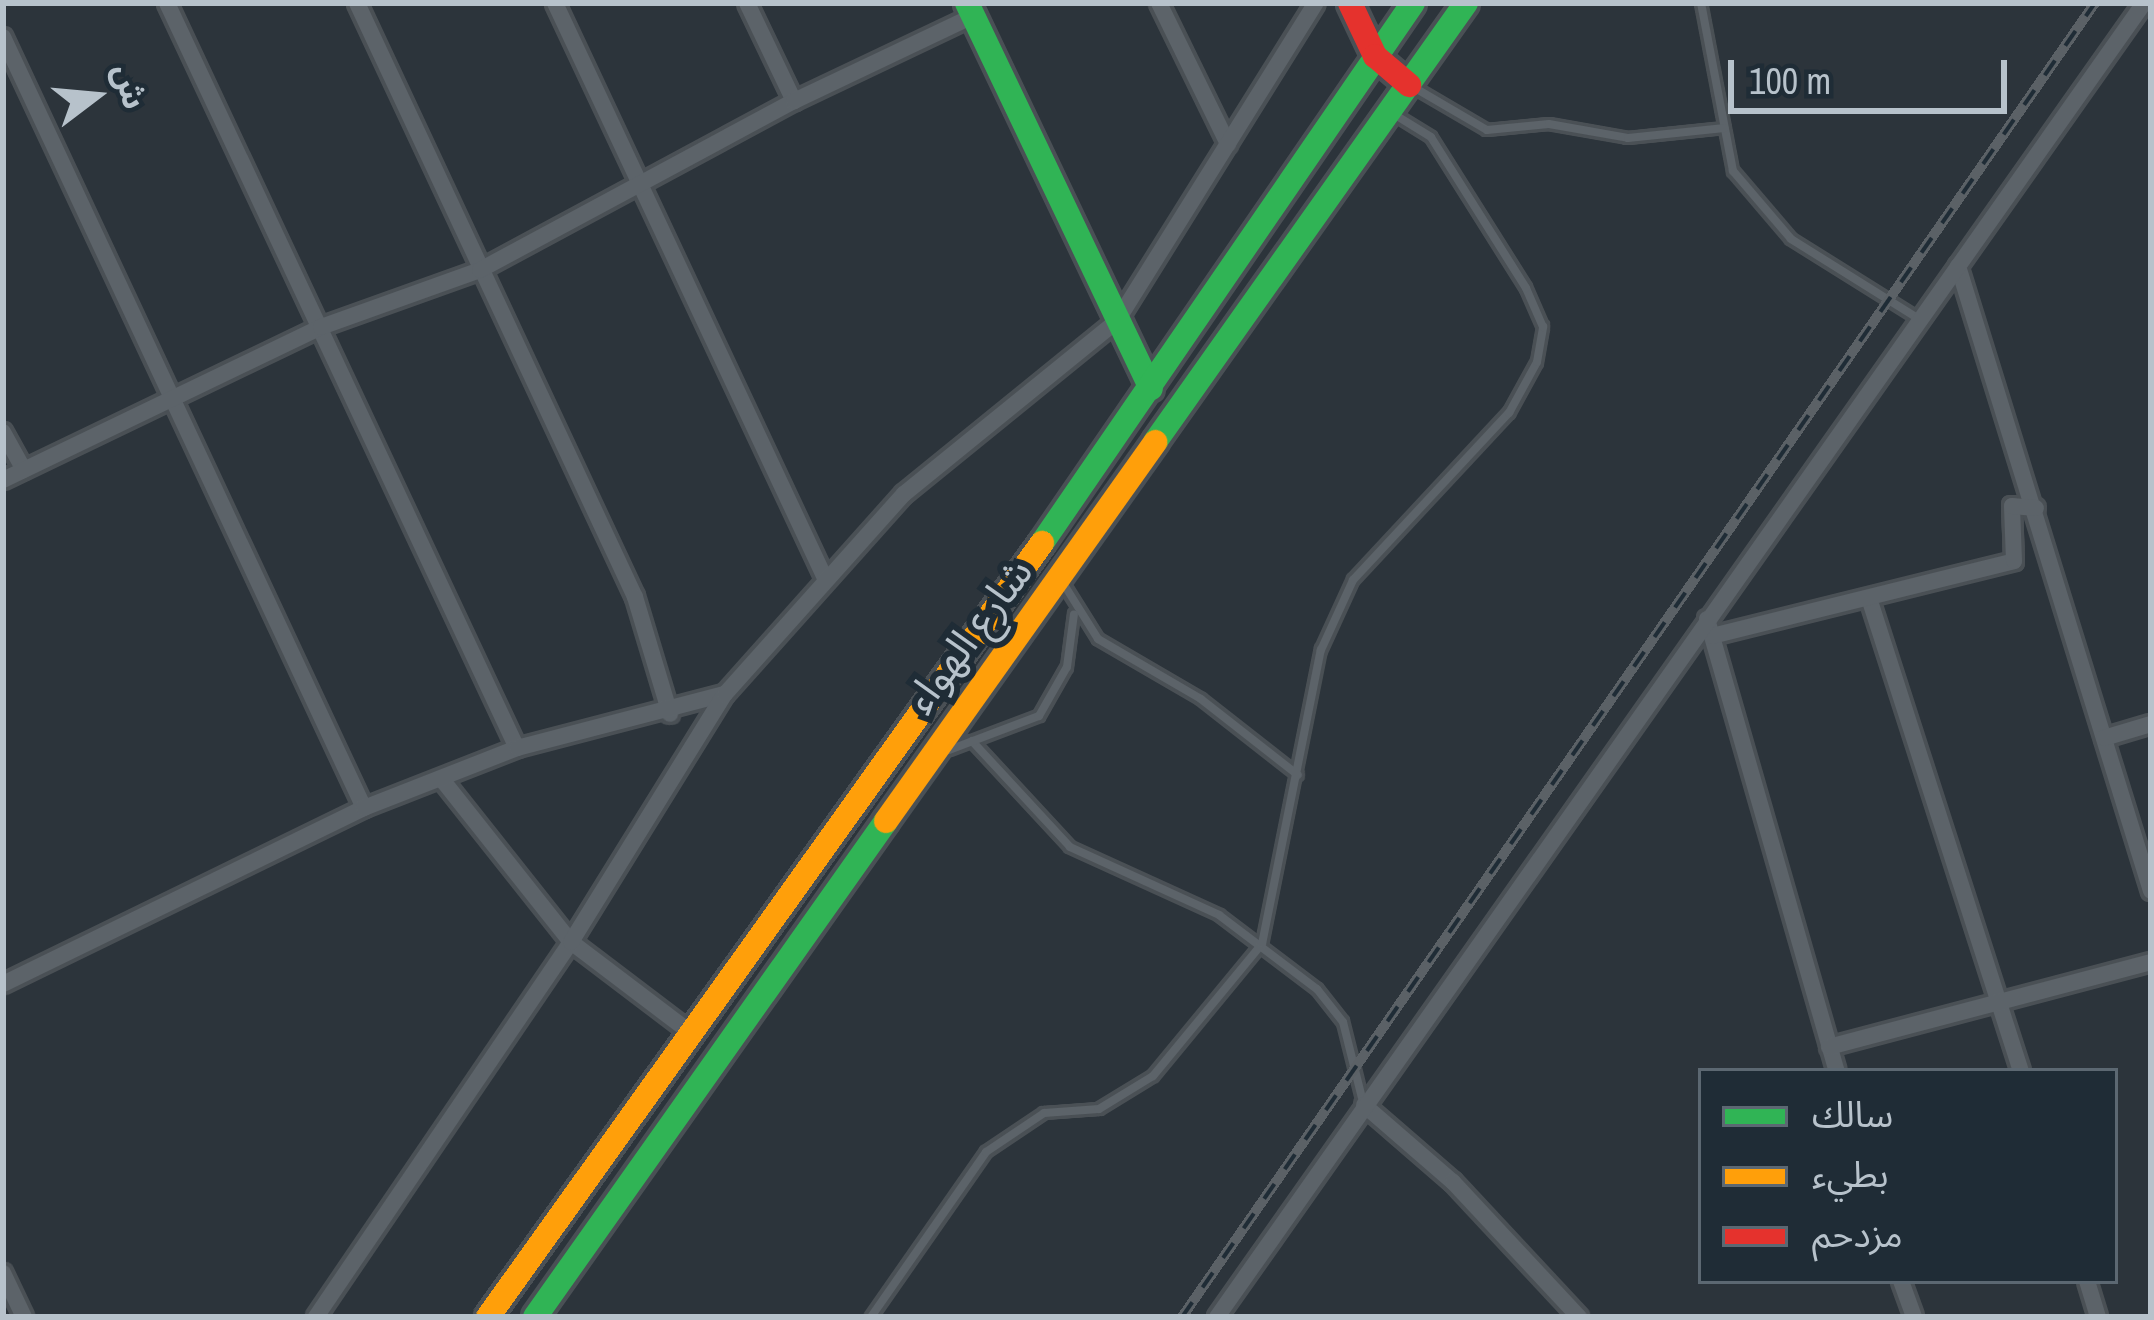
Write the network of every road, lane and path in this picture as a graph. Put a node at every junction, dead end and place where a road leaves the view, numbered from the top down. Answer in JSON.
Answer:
{"nodes":[{"id":1,"x":167,"y":3,"type":"edge"},
{"id":2,"x":356,"y":3,"type":"edge"},
{"id":3,"x":555,"y":3,"type":"edge"},
{"id":4,"x":747,"y":3,"type":"edge"},
{"id":5,"x":1159,"y":3,"type":"edge"},
{"id":6,"x":1316,"y":3,"type":"edge"},
{"id":7,"x":1350,"y":3,"type":"edge"},
{"id":8,"x":1413,"y":3,"type":"edge"},
{"id":9,"x":1466,"y":3,"type":"edge"},
{"id":10,"x":1701,"y":3,"type":"edge"},
{"id":11,"x":2144,"y":3,"type":"edge"},
{"id":12,"x":970,"y":9,"type":"edge"},
{"id":13,"x":3,"y":37,"type":"edge"},
{"id":14,"x":1375,"y":56,"type":"junction"},
{"id":15,"x":1408,"y":85,"type":"junction"},
{"id":16,"x":794,"y":101,"type":"junction"},
{"id":17,"x":1391,"y":112,"type":"junction"},
{"id":18,"x":1724,"y":128,"type":"junction"},
{"id":19,"x":1228,"y":144,"type":"junction"},
{"id":20,"x":640,"y":184,"type":"junction"},
{"id":21,"x":1958,"y":266,"type":"junction"},
{"id":22,"x":480,"y":270,"type":"junction"},
{"id":23,"x":1919,"y":319,"type":"junction"},
{"id":24,"x":1117,"y":321,"type":"junction"},
{"id":25,"x":321,"y":327,"type":"junction"},
{"id":26,"x":1151,"y":388,"type":"junction"},
{"id":27,"x":169,"y":400,"type":"junction"},
{"id":28,"x":3,"y":432,"type":"edge"},
{"id":29,"x":24,"y":470,"type":"junction"},
{"id":30,"x":3,"y":480,"type":"edge"},
{"id":31,"x":2036,"y":508,"type":"junction"},
{"id":32,"x":1040,"y":547,"type":"junction"},
{"id":33,"x":825,"y":578,"type":"junction"},
{"id":34,"x":1061,"y":578,"type":"junction"},
{"id":35,"x":1869,"y":598,"type":"junction"},
{"id":36,"x":1075,"y":613,"type":"junction"},
{"id":37,"x":1709,"y":627,"type":"junction"},
{"id":38,"x":724,"y":694,"type":"junction"},
{"id":39,"x":670,"y":714,"type":"junction"},
{"id":40,"x":2151,"y":724,"type":"edge"},
{"id":41,"x":2104,"y":738,"type":"junction"},
{"id":42,"x":973,"y":741,"type":"junction"},
{"id":43,"x":517,"y":748,"type":"junction"},
{"id":44,"x":893,"y":750,"type":"junction"},
{"id":45,"x":925,"y":757,"type":"junction"},
{"id":46,"x":1299,"y":776,"type":"junction"},
{"id":47,"x":444,"y":782,"type":"junction"},
{"id":48,"x":364,"y":808,"type":"junction"},
{"id":49,"x":2151,"y":891,"type":"edge"},
{"id":50,"x":571,"y":942,"type":"junction"},
{"id":51,"x":1262,"y":944,"type":"junction"},
{"id":52,"x":2151,"y":962,"type":"edge"},
{"id":53,"x":3,"y":984,"type":"edge"},
{"id":54,"x":2001,"y":1008,"type":"junction"},
{"id":55,"x":692,"y":1034,"type":"junction"},
{"id":56,"x":1829,"y":1047,"type":"junction"},
{"id":57,"x":1836,"y":1068,"type":"edge"},
{"id":58,"x":2020,"y":1068,"type":"edge"},
{"id":59,"x":1364,"y":1106,"type":"junction"},
{"id":60,"x":3,"y":1273,"type":"edge"},
{"id":61,"x":1902,"y":1284,"type":"edge"},
{"id":62,"x":2088,"y":1284,"type":"edge"},
{"id":63,"x":24,"y":1317,"type":"edge"},
{"id":64,"x":316,"y":1317,"type":"edge"},
{"id":65,"x":488,"y":1317,"type":"edge"},
{"id":66,"x":535,"y":1317,"type":"edge"},
{"id":67,"x":871,"y":1317,"type":"edge"},
{"id":68,"x":1217,"y":1317,"type":"edge"},
{"id":69,"x":1579,"y":1317,"type":"edge"},
{"id":70,"x":1914,"y":1317,"type":"edge"},
{"id":71,"x":2098,"y":1317,"type":"edge"}],
"edges":[{"from":1,"to":25,"type":"street"},
{"from":2,"to":22,"type":"street"},
{"from":3,"to":20,"type":"street"},
{"from":4,"to":16,"type":"street"},
{"from":5,"to":19,"type":"street"},
{"from":6,"to":19,"type":"street"},
{"from":7,"to":14,"type":"main road"},
{"from":8,"to":14,"type":"main road","name":"شارع الهواء"},
{"from":9,"to":15,"type":"main road","name":"شارع الهواء"},
{"from":10,"to":18,"type":"lane"},
{"from":11,"to":21,"type":"street"},
{"from":12,"to":16,"type":"street"},
{"from":12,"to":24,"type":"main road"},
{"from":13,"to":27,"type":"street"},
{"from":14,"to":15,"type":"main road"},
{"from":14,"to":26,"type":"main road","name":"شارع الهواء"},
{"from":15,"to":17,"type":"main road","name":"شارع الهواء"},
{"from":15,"to":18,"type":"lane"},
{"from":16,"to":20,"type":"street"},
{"from":17,"to":34,"type":"main road","name":"شارع الهواء"},
{"from":17,"to":46,"type":"lane"},
{"from":18,"to":23,"type":"lane"},
{"from":19,"to":24,"type":"street"},
{"from":20,"to":22,"type":"street"},
{"from":20,"to":33,"type":"street"},
{"from":21,"to":23,"type":"street"},
{"from":21,"to":31,"type":"street"},
{"from":22,"to":25,"type":"street"},
{"from":22,"to":39,"type":"street"},
{"from":23,"to":37,"type":"street"},
{"from":24,"to":26,"type":"main road"},
{"from":24,"to":33,"type":"street"},
{"from":25,"to":27,"type":"street"},
{"from":25,"to":43,"type":"street"},
{"from":26,"to":32,"type":"main road","name":"شارع الهواء"},
{"from":27,"to":29,"type":"street"},
{"from":27,"to":48,"type":"street"},
{"from":28,"to":29,"type":"street"},
{"from":29,"to":30,"type":"street"},
{"from":31,"to":35,"type":"street"},
{"from":31,"to":41,"type":"street"},
{"from":32,"to":34,"type":"lane"},
{"from":32,"to":44,"type":"main road","name":"شارع الهواء"},
{"from":33,"to":38,"type":"street"},
{"from":34,"to":36,"type":"lane"},
{"from":34,"to":45,"type":"main road","name":"شارع الهواء"},
{"from":35,"to":37,"type":"street"},
{"from":35,"to":54,"type":"street"},
{"from":36,"to":42,"type":"lane"},
{"from":36,"to":46,"type":"lane"},
{"from":37,"to":56,"type":"street"},
{"from":37,"to":59,"type":"street"},
{"from":38,"to":39,"type":"street"},
{"from":38,"to":50,"type":"street"},
{"from":39,"to":43,"type":"street"},
{"from":40,"to":41,"type":"street"},
{"from":41,"to":49,"type":"street"},
{"from":42,"to":45,"type":"lane"},
{"from":42,"to":51,"type":"lane"},
{"from":43,"to":47,"type":"street"},
{"from":44,"to":45,"type":"lane"},
{"from":44,"to":55,"type":"main road","name":"شارع الهواء"},
{"from":45,"to":66,"type":"main road","name":"شارع الهواء"},
{"from":46,"to":51,"type":"lane"},
{"from":47,"to":48,"type":"street"},
{"from":47,"to":50,"type":"street"},
{"from":48,"to":53,"type":"street"},
{"from":50,"to":55,"type":"street"},
{"from":50,"to":64,"type":"street"},
{"from":51,"to":59,"type":"lane"},
{"from":51,"to":67,"type":"lane"},
{"from":52,"to":54,"type":"street"},
{"from":54,"to":56,"type":"street"},
{"from":54,"to":58,"type":"street"},
{"from":55,"to":65,"type":"main road","name":"شارع الهواء"},
{"from":56,"to":57,"type":"street"},
{"from":59,"to":68,"type":"street"},
{"from":59,"to":69,"type":"street"},
{"from":60,"to":63,"type":"street"},
{"from":61,"to":70,"type":"street"},
{"from":62,"to":71,"type":"street"}]}
